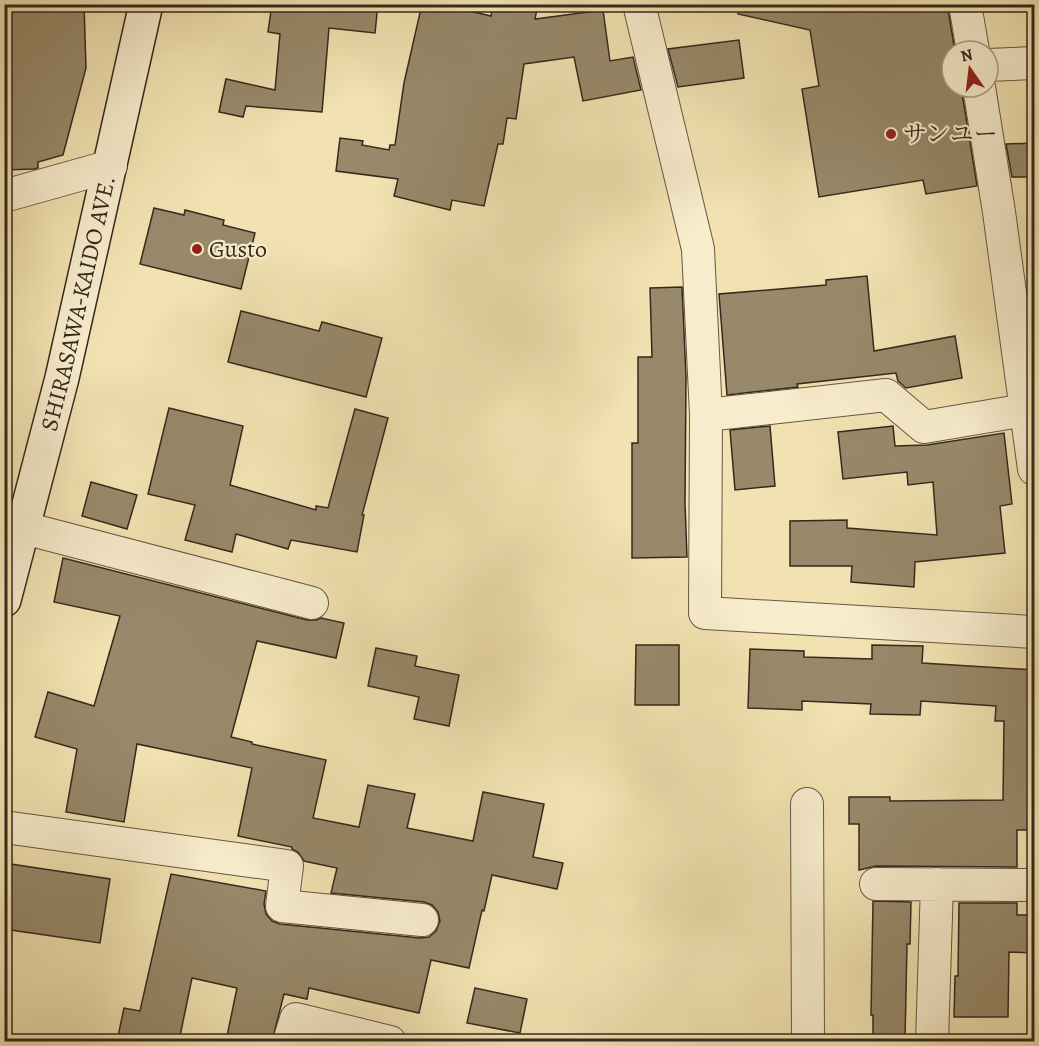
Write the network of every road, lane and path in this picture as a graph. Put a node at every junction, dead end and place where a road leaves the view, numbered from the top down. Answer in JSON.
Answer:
{"nodes":[{"id":1,"x":146,"y":4,"type":"edge"},
{"id":2,"x":639,"y":4,"type":"edge"},
{"id":3,"x":965,"y":4,"type":"edge"},
{"id":4,"x":971,"y":39,"type":"edge"},
{"id":5,"x":1035,"y":63,"type":"edge"},
{"id":6,"x":1000,"y":64,"type":"edge"},
{"id":7,"x":981,"y":99,"type":"edge"},
{"id":8,"x":111,"y":166,"type":"junction"},
{"id":9,"x":4,"y":196,"type":"edge"},
{"id":10,"x":1026,"y":410,"type":"junction"},
{"id":11,"x":706,"y":416,"type":"junction"},
{"id":12,"x":1035,"y":469,"type":"edge"},
{"id":13,"x":24,"y":528,"type":"junction"},
{"id":14,"x":4,"y":600,"type":"edge"},
{"id":15,"x":312,"y":603,"type":"dead end"},
{"id":16,"x":1035,"y":632,"type":"edge"},
{"id":17,"x":807,"y":804,"type":"dead end"},
{"id":18,"x":4,"y":827,"type":"edge"},
{"id":19,"x":876,"y":884,"type":"dead end"},
{"id":20,"x":937,"y":884,"type":"junction"},
{"id":21,"x":1035,"y":885,"type":"edge"},
{"id":22,"x":422,"y":920,"type":"dead end"},
{"id":23,"x":289,"y":1041,"type":"edge"},
{"id":24,"x":390,"y":1041,"type":"edge"},
{"id":25,"x":808,"y":1041,"type":"edge"},
{"id":26,"x":932,"y":1041,"type":"edge"}],
"edges":[{"from":1,"to":8,"type":"main road","name":"SHIRASAWA-KAIDO AVE."},
{"from":2,"to":11,"type":"street"},
{"from":3,"to":4,"type":"street"},
{"from":5,"to":6,"type":"street"},
{"from":7,"to":10,"type":"street"},
{"from":8,"to":9,"type":"street"},
{"from":8,"to":13,"type":"main road","name":"SHIRASAWA-KAIDO AVE."},
{"from":10,"to":11,"type":"street"},
{"from":10,"to":12,"type":"street"},
{"from":11,"to":16,"type":"street"},
{"from":13,"to":14,"type":"main road","name":"SHIRASAWA-KAIDO AVE."},
{"from":13,"to":15,"type":"street"},
{"from":17,"to":25,"type":"street"},
{"from":18,"to":22,"type":"street"},
{"from":19,"to":20,"type":"street"},
{"from":20,"to":21,"type":"street"},
{"from":20,"to":26,"type":"street"},
{"from":23,"to":24,"type":"street"}]}
